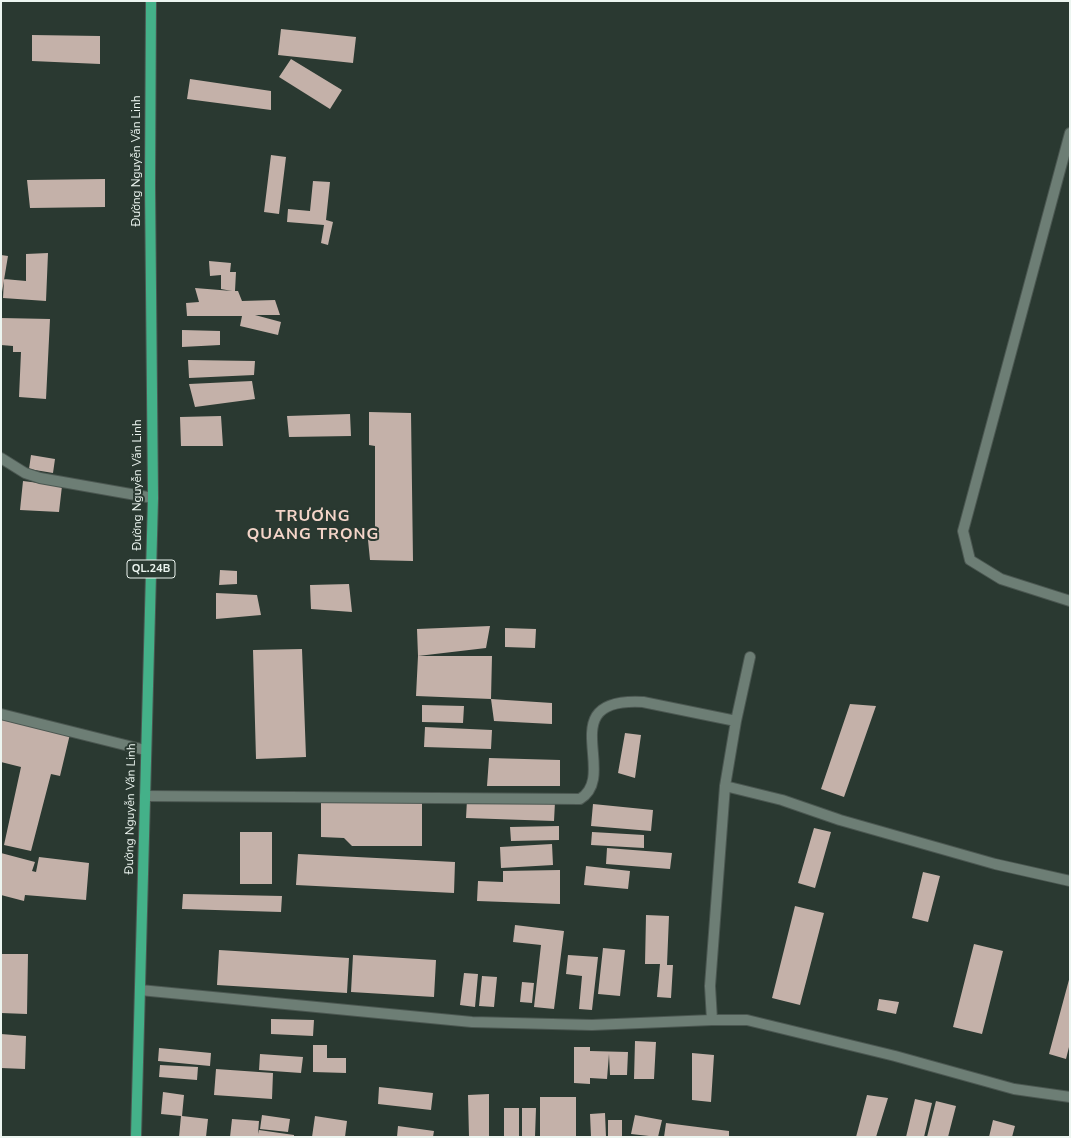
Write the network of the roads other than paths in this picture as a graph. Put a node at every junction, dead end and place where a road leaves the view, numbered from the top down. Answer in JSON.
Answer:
{"nodes":[{"id":1,"x":151,"y":1,"type":"edge"},
{"id":2,"x":1070,"y":133,"type":"edge"},
{"id":3,"x":1,"y":458,"type":"edge"},
{"id":4,"x":153,"y":498,"type":"junction"},
{"id":5,"x":1070,"y":601,"type":"edge"},
{"id":6,"x":750,"y":658,"type":"dead end"},
{"id":7,"x":1,"y":714,"type":"edge"},
{"id":8,"x":736,"y":721,"type":"junction"},
{"id":9,"x":145,"y":750,"type":"junction"},
{"id":10,"x":726,"y":786,"type":"junction"},
{"id":11,"x":145,"y":796,"type":"junction"},
{"id":12,"x":1070,"y":881,"type":"edge"},
{"id":13,"x":140,"y":990,"type":"junction"},
{"id":14,"x":712,"y":1020,"type":"junction"},
{"id":15,"x":1070,"y":1097,"type":"edge"},
{"id":16,"x":136,"y":1137,"type":"edge"}],
"edges":[{"from":1,"to":4,"type":"main road","name":"Đường Nguyễn Văn Linh","number":"QL.24B"},
{"from":2,"to":5,"type":"street"},
{"from":3,"to":4,"type":"street"},
{"from":4,"to":9,"type":"main road","name":"Đường Nguyễn Văn Linh","number":"QL.24B"},
{"from":6,"to":8,"type":"street"},
{"from":7,"to":9,"type":"street"},
{"from":8,"to":10,"type":"street"},
{"from":8,"to":11,"type":"street"},
{"from":9,"to":11,"type":"main road","name":"Đường Nguyễn Văn Linh","number":"QL.24B"},
{"from":10,"to":12,"type":"street"},
{"from":10,"to":14,"type":"street"},
{"from":11,"to":13,"type":"main road","name":"Đường Nguyễn Văn Linh","number":"QL.24B"},
{"from":13,"to":14,"type":"street"},
{"from":13,"to":16,"type":"main road","name":"Đường Nguyễn Văn Linh","number":"QL.24B"},
{"from":14,"to":15,"type":"street"}]}
